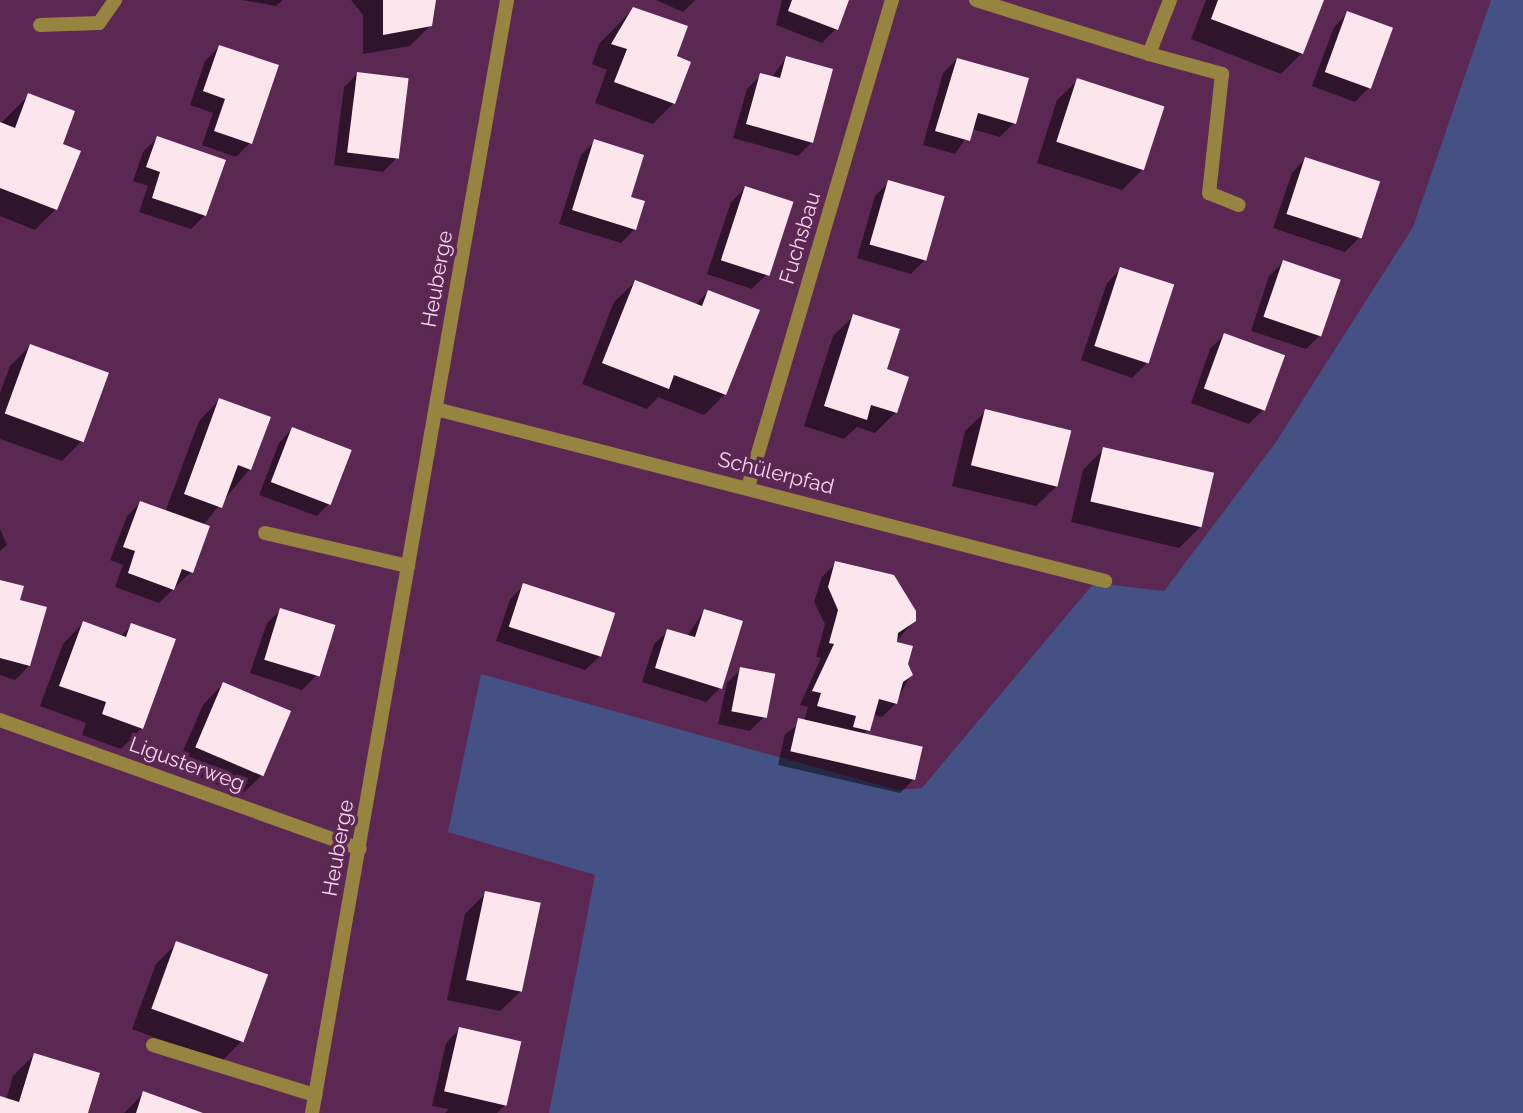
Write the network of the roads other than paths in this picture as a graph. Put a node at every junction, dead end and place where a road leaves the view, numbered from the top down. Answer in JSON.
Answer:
{"nodes":[{"id":1,"x":115,"y":0,"type":"edge"},
{"id":2,"x":508,"y":0,"type":"edge"},
{"id":3,"x":892,"y":0,"type":"edge"},
{"id":4,"x":976,"y":0,"type":"edge"},
{"id":5,"x":1170,"y":0,"type":"edge"},
{"id":6,"x":40,"y":25,"type":"dead end"},
{"id":7,"x":1149,"y":54,"type":"junction"},
{"id":8,"x":1239,"y":205,"type":"dead end"},
{"id":9,"x":436,"y":409,"type":"junction"},
{"id":10,"x":748,"y":487,"type":"junction"},
{"id":11,"x":265,"y":533,"type":"dead end"},
{"id":12,"x":408,"y":566,"type":"junction"},
{"id":13,"x":1105,"y":581,"type":"dead end"},
{"id":14,"x":0,"y":720,"type":"edge"},
{"id":15,"x":360,"y":849,"type":"junction"},
{"id":16,"x":153,"y":1045,"type":"dead end"},
{"id":17,"x":315,"y":1095,"type":"junction"},
{"id":18,"x":312,"y":1113,"type":"edge"}],
"edges":[{"from":1,"to":6,"type":"street"},
{"from":2,"to":9,"type":"street","name":"Heuberge"},
{"from":3,"to":10,"type":"street","name":"Fuchsbau"},
{"from":4,"to":7,"type":"street"},
{"from":5,"to":7,"type":"street"},
{"from":7,"to":8,"type":"street"},
{"from":9,"to":10,"type":"street","name":"Schülerpfad"},
{"from":9,"to":12,"type":"street","name":"Heuberge"},
{"from":10,"to":13,"type":"street","name":"Schülerpfad"},
{"from":11,"to":12,"type":"street"},
{"from":12,"to":15,"type":"street","name":"Heuberge"},
{"from":14,"to":15,"type":"street","name":"Ligusterweg"},
{"from":15,"to":17,"type":"street","name":"Heuberge"},
{"from":16,"to":17,"type":"street"},
{"from":17,"to":18,"type":"street","name":"Heuberge"}]}
